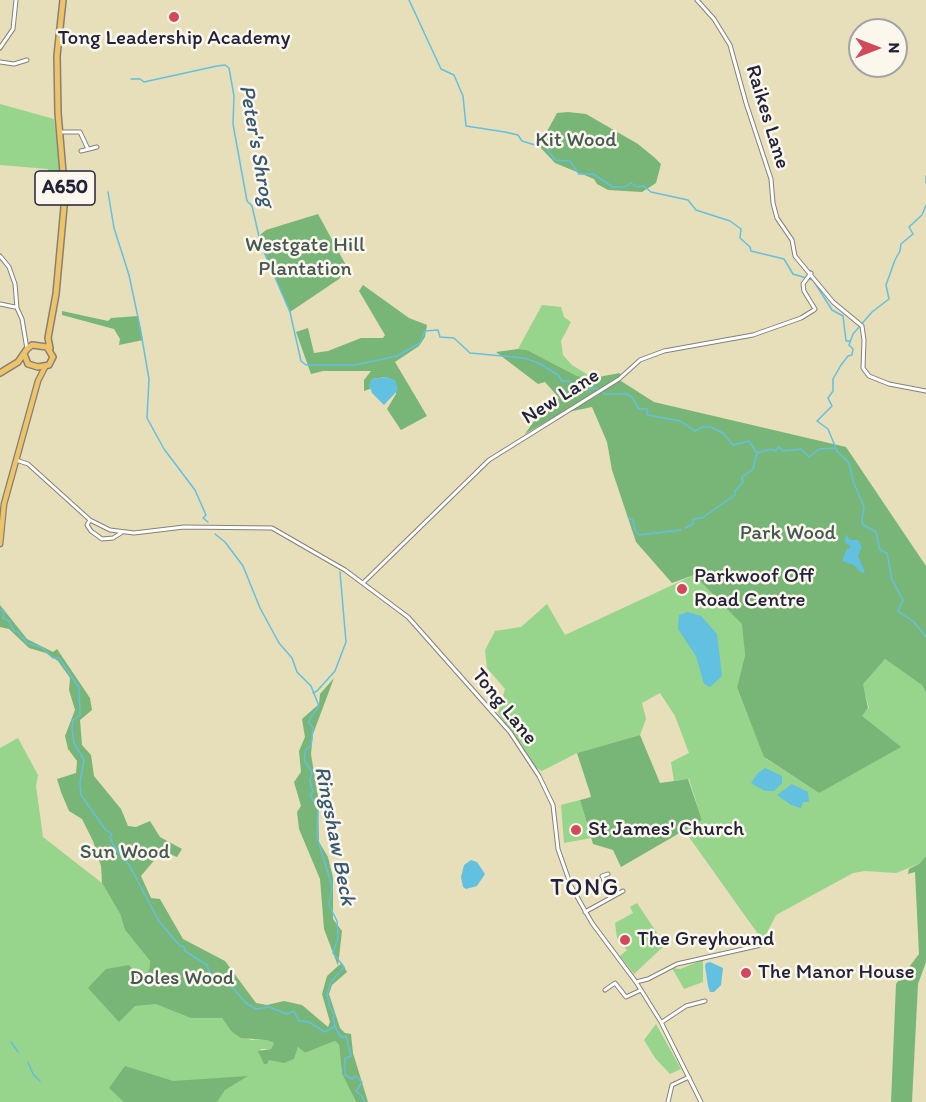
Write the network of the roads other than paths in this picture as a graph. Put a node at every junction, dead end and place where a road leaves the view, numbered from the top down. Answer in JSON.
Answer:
{"nodes":[{"id":1,"x":16,"y":0,"type":"edge"},
{"id":2,"x":63,"y":0,"type":"edge"},
{"id":3,"x":697,"y":0,"type":"edge"},
{"id":4,"x":0,"y":48,"type":"edge"},
{"id":5,"x":27,"y":60,"type":"dead end"},
{"id":6,"x":0,"y":62,"type":"edge"},
{"id":7,"x":60,"y":132,"type":"junction"},
{"id":8,"x":97,"y":147,"type":"dead end"},
{"id":9,"x":81,"y":150,"type":"dead end"},
{"id":10,"x":88,"y":150,"type":"junction"},
{"id":11,"x":0,"y":256,"type":"edge"},
{"id":12,"x":811,"y":273,"type":"junction"},
{"id":13,"x":16,"y":293,"type":"junction"},
{"id":14,"x":0,"y":304,"type":"edge"},
{"id":15,"x":10,"y":304,"type":"junction"},
{"id":16,"x":16,"y":308,"type":"junction"},
{"id":17,"x":25,"y":337,"type":"junction"},
{"id":18,"x":48,"y":338,"type":"junction"},
{"id":19,"x":36,"y":345,"type":"junction"},
{"id":20,"x":50,"y":348,"type":"junction"},
{"id":21,"x":25,"y":352,"type":"junction"},
{"id":22,"x":31,"y":366,"type":"junction"},
{"id":23,"x":45,"y":367,"type":"junction"},
{"id":24,"x":10,"y":368,"type":"junction"},
{"id":25,"x":0,"y":373,"type":"edge"},
{"id":26,"x":38,"y":381,"type":"junction"},
{"id":27,"x":926,"y":391,"type":"edge"},
{"id":28,"x":16,"y":460,"type":"junction"},
{"id":29,"x":90,"y":520,"type":"junction"},
{"id":30,"x":121,"y":533,"type":"junction"},
{"id":31,"x":0,"y":544,"type":"edge"},
{"id":32,"x":363,"y":583,"type":"junction"},
{"id":33,"x":608,"y":874,"type":"dead end"},
{"id":34,"x":623,"y":891,"type":"dead end"},
{"id":35,"x":611,"y":896,"type":"junction"},
{"id":36,"x":585,"y":912,"type":"junction"},
{"id":37,"x":760,"y":945,"type":"dead end"},
{"id":38,"x":636,"y":982,"type":"junction"},
{"id":39,"x":605,"y":990,"type":"dead end"},
{"id":40,"x":641,"y":990,"type":"junction"},
{"id":41,"x":705,"y":1001,"type":"dead end"},
{"id":42,"x":661,"y":1022,"type":"junction"},
{"id":43,"x":689,"y":1077,"type":"junction"},
{"id":44,"x":668,"y":1102,"type":"edge"},
{"id":45,"x":701,"y":1102,"type":"edge"}],
"edges":[{"from":1,"to":4,"type":"street"},
{"from":2,"to":7,"type":"highway","number":"A650"},
{"from":3,"to":12,"type":"street","name":"Raikes Lane"},
{"from":5,"to":6,"type":"street"},
{"from":7,"to":10,"type":"street"},
{"from":7,"to":18,"type":"highway","number":"A650"},
{"from":8,"to":10,"type":"street"},
{"from":9,"to":10,"type":"street"},
{"from":11,"to":13,"type":"street"},
{"from":12,"to":27,"type":"street","name":"Raikes Lane"},
{"from":12,"to":32,"type":"street","name":"New Lane"},
{"from":13,"to":15,"type":"street"},
{"from":13,"to":16,"type":"street"},
{"from":14,"to":15,"type":"street"},
{"from":15,"to":16,"type":"street"},
{"from":16,"to":17,"type":"street"},
{"from":17,"to":19,"type":"street"},
{"from":17,"to":21,"type":"street"},
{"from":18,"to":19,"type":"highway"},
{"from":18,"to":20,"type":"highway","number":"A650"},
{"from":19,"to":20,"type":"highway"},
{"from":19,"to":21,"type":"highway"},
{"from":20,"to":23,"type":"highway","number":"A650"},
{"from":21,"to":22,"type":"highway"},
{"from":21,"to":24,"type":"highway"},
{"from":22,"to":23,"type":"highway"},
{"from":22,"to":24,"type":"highway"},
{"from":22,"to":26,"type":"main road"},
{"from":23,"to":26,"type":"main road"},
{"from":24,"to":25,"type":"highway"},
{"from":26,"to":28,"type":"main road"},
{"from":28,"to":29,"type":"street","name":"Tong Lane"},
{"from":28,"to":31,"type":"main road"},
{"from":29,"to":30,"type":"street","name":"Tong Lane"},
{"from":29,"to":30,"type":"street","name":"Tong Lane"},
{"from":30,"to":32,"type":"street","name":"Tong Lane"},
{"from":32,"to":36,"type":"street","name":"Tong Lane"},
{"from":33,"to":35,"type":"street"},
{"from":34,"to":35,"type":"street"},
{"from":35,"to":36,"type":"street"},
{"from":36,"to":38,"type":"street","name":"Tong Lane"},
{"from":37,"to":38,"type":"street"},
{"from":38,"to":40,"type":"street","name":"Tong Lane"},
{"from":39,"to":40,"type":"street"},
{"from":40,"to":42,"type":"street","name":"Tong Lane"},
{"from":41,"to":42,"type":"street"},
{"from":42,"to":43,"type":"street","name":"Tong Lane"},
{"from":43,"to":44,"type":"street"},
{"from":43,"to":45,"type":"street","name":"Tong Lane"}]}
